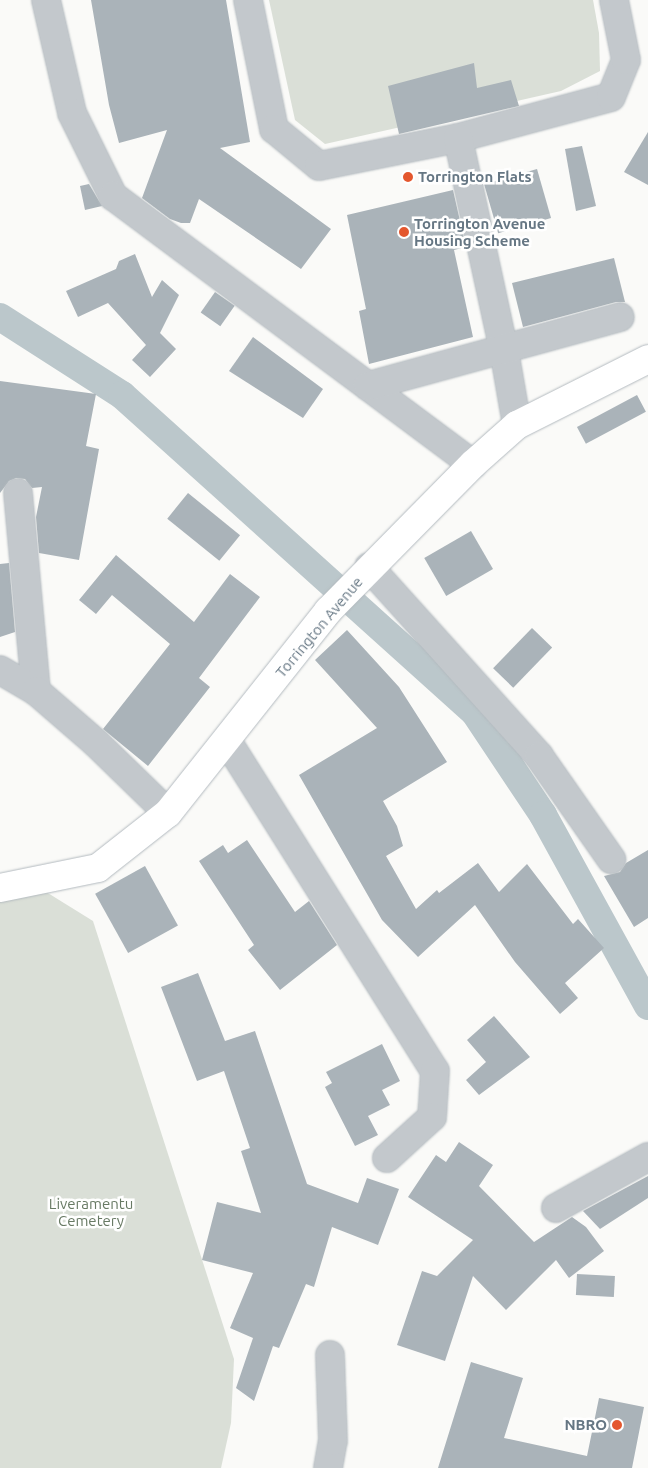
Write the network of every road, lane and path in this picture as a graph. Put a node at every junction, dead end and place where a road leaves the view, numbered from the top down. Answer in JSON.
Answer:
{"nodes":[{"id":1,"x":46,"y":0,"type":"edge"},
{"id":2,"x":248,"y":0,"type":"edge"},
{"id":3,"x":614,"y":0,"type":"edge"},
{"id":4,"x":458,"y":138,"type":"junction"},
{"id":5,"x":620,"y":318,"type":"dead end"},
{"id":6,"x":504,"y":350,"type":"junction"},
{"id":7,"x":648,"y":360,"type":"edge"},
{"id":8,"x":368,"y":386,"type":"junction"},
{"id":9,"x":517,"y":425,"type":"junction"},
{"id":10,"x":472,"y":464,"type":"junction"},
{"id":11,"x":18,"y":493,"type":"dead end"},
{"id":12,"x":369,"y":567,"type":"junction"},
{"id":13,"x":0,"y":670,"type":"edge"},
{"id":14,"x":36,"y":692,"type":"junction"},
{"id":15,"x":227,"y":741,"type":"junction"},
{"id":16,"x":168,"y":814,"type":"junction"},
{"id":17,"x":611,"y":859,"type":"dead end"},
{"id":18,"x":0,"y":888,"type":"edge"},
{"id":19,"x":648,"y":1157,"type":"edge"},
{"id":20,"x":387,"y":1158,"type":"dead end"},
{"id":21,"x":556,"y":1208,"type":"dead end"},
{"id":22,"x":330,"y":1356,"type":"dead end"},
{"id":23,"x":328,"y":1468,"type":"edge"}],
"edges":[{"from":1,"to":8,"type":"street"},
{"from":2,"to":4,"type":"street"},
{"from":3,"to":4,"type":"street"},
{"from":4,"to":6,"type":"street"},
{"from":5,"to":6,"type":"street"},
{"from":6,"to":8,"type":"street"},
{"from":6,"to":9,"type":"street"},
{"from":7,"to":9,"type":"main road","name":"Torrington Avenue"},
{"from":8,"to":10,"type":"street"},
{"from":9,"to":10,"type":"main road","name":"Torrington Avenue"},
{"from":10,"to":12,"type":"main road","name":"Torrington Avenue"},
{"from":11,"to":14,"type":"street"},
{"from":12,"to":15,"type":"main road","name":"Torrington Avenue"},
{"from":12,"to":17,"type":"street"},
{"from":13,"to":14,"type":"street"},
{"from":14,"to":16,"type":"street"},
{"from":15,"to":16,"type":"main road","name":"Torrington Avenue"},
{"from":15,"to":20,"type":"street"},
{"from":16,"to":18,"type":"main road","name":"Torrington Avenue"},
{"from":19,"to":21,"type":"street"},
{"from":22,"to":23,"type":"street"}]}
